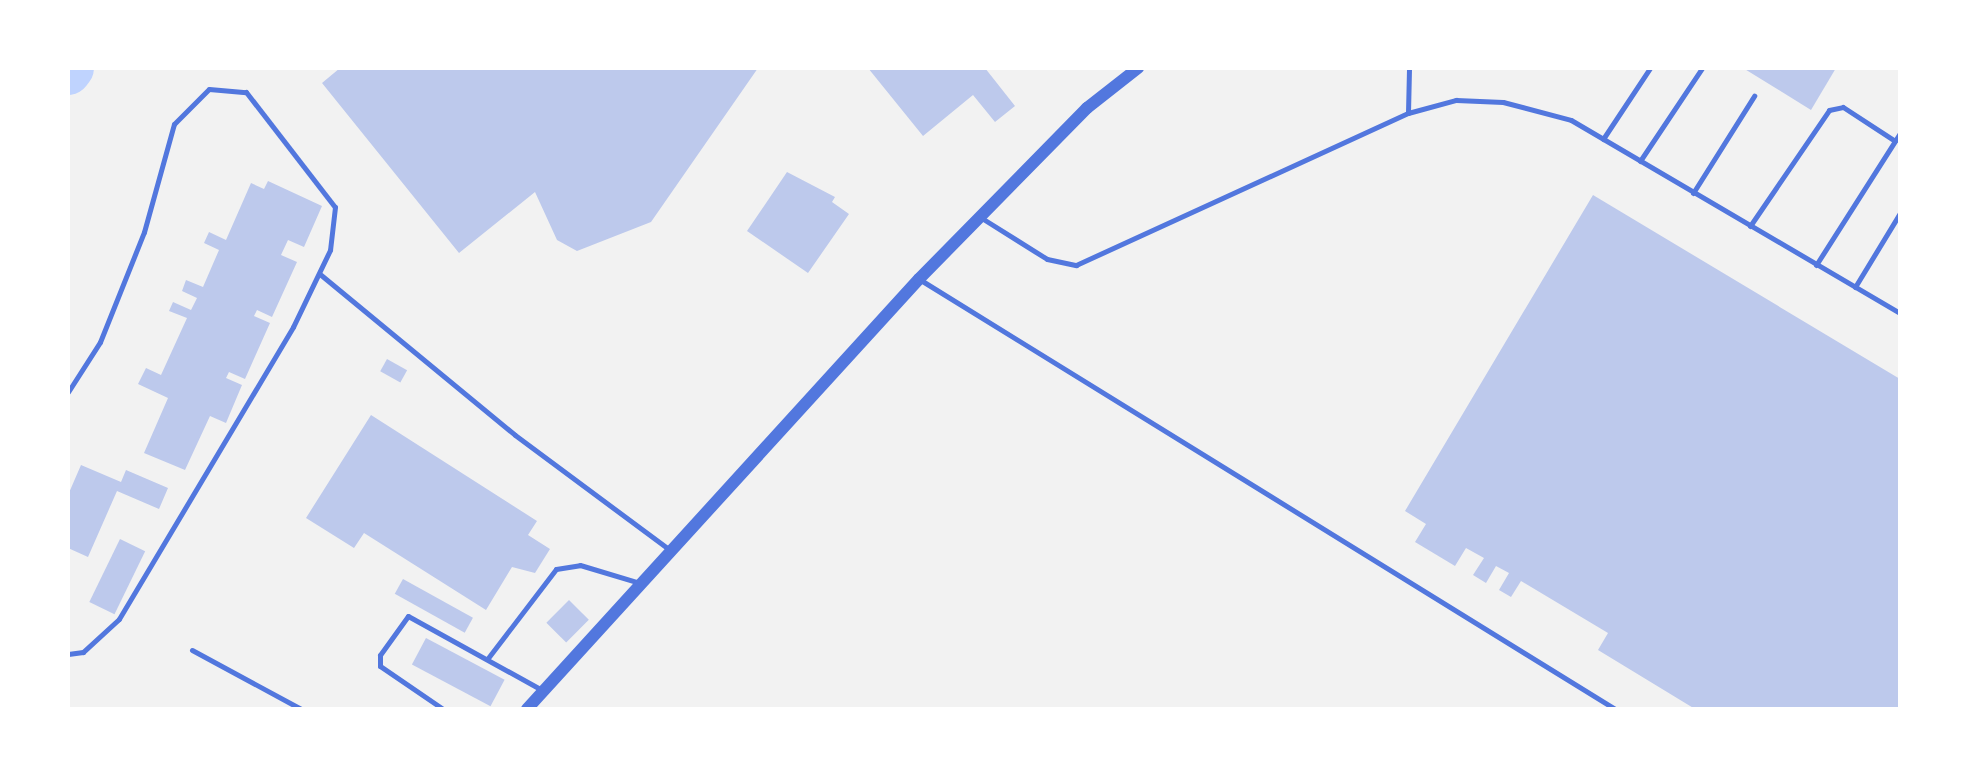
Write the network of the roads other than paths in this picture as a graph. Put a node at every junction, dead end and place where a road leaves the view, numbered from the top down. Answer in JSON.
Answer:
{"nodes":[{"id":1,"x":1138,"y":68,"type":"edge"},
{"id":2,"x":1409,"y":68,"type":"edge"},
{"id":3,"x":1650,"y":68,"type":"edge"},
{"id":4,"x":1702,"y":68,"type":"edge"},
{"id":5,"x":1754,"y":96,"type":"dead end"},
{"id":6,"x":1408,"y":113,"type":"junction"},
{"id":7,"x":1900,"y":133,"type":"edge"},
{"id":8,"x":1603,"y":139,"type":"junction"},
{"id":9,"x":1895,"y":141,"type":"junction"},
{"id":10,"x":1640,"y":161,"type":"junction"},
{"id":11,"x":1693,"y":193,"type":"junction"},
{"id":12,"x":1900,"y":213,"type":"edge"},
{"id":13,"x":980,"y":217,"type":"junction"},
{"id":14,"x":1750,"y":226,"type":"junction"},
{"id":15,"x":1816,"y":265,"type":"junction"},
{"id":16,"x":321,"y":275,"type":"junction"},
{"id":17,"x":919,"y":279,"type":"junction"},
{"id":18,"x":1855,"y":287,"type":"junction"},
{"id":19,"x":1900,"y":313,"type":"edge"},
{"id":20,"x":68,"y":391,"type":"edge"},
{"id":21,"x":673,"y":551,"type":"junction"},
{"id":22,"x":642,"y":583,"type":"junction"},
{"id":23,"x":192,"y":650,"type":"dead end"},
{"id":24,"x":68,"y":654,"type":"edge"},
{"id":25,"x":488,"y":658,"type":"junction"},
{"id":26,"x":542,"y":690,"type":"junction"},
{"id":27,"x":301,"y":709,"type":"edge"},
{"id":28,"x":443,"y":709,"type":"edge"},
{"id":29,"x":527,"y":709,"type":"edge"},
{"id":30,"x":1615,"y":709,"type":"edge"}],
"edges":[{"from":1,"to":13,"type":"street"},
{"from":2,"to":6,"type":"lane"},
{"from":3,"to":8,"type":"lane"},
{"from":4,"to":10,"type":"lane"},
{"from":5,"to":11,"type":"lane"},
{"from":6,"to":8,"type":"lane"},
{"from":6,"to":13,"type":"lane"},
{"from":7,"to":9,"type":"lane"},
{"from":8,"to":10,"type":"lane"},
{"from":9,"to":14,"type":"lane"},
{"from":9,"to":15,"type":"lane"},
{"from":10,"to":11,"type":"lane"},
{"from":11,"to":14,"type":"lane"},
{"from":12,"to":18,"type":"lane"},
{"from":13,"to":17,"type":"street"},
{"from":14,"to":15,"type":"lane"},
{"from":15,"to":18,"type":"lane"},
{"from":16,"to":20,"type":"lane"},
{"from":16,"to":21,"type":"lane"},
{"from":16,"to":24,"type":"lane"},
{"from":17,"to":21,"type":"street"},
{"from":17,"to":30,"type":"lane"},
{"from":18,"to":19,"type":"lane"},
{"from":21,"to":22,"type":"street"},
{"from":22,"to":25,"type":"lane"},
{"from":22,"to":26,"type":"street"},
{"from":23,"to":27,"type":"lane"},
{"from":25,"to":26,"type":"lane"},
{"from":25,"to":28,"type":"lane"},
{"from":26,"to":29,"type":"street"}]}
